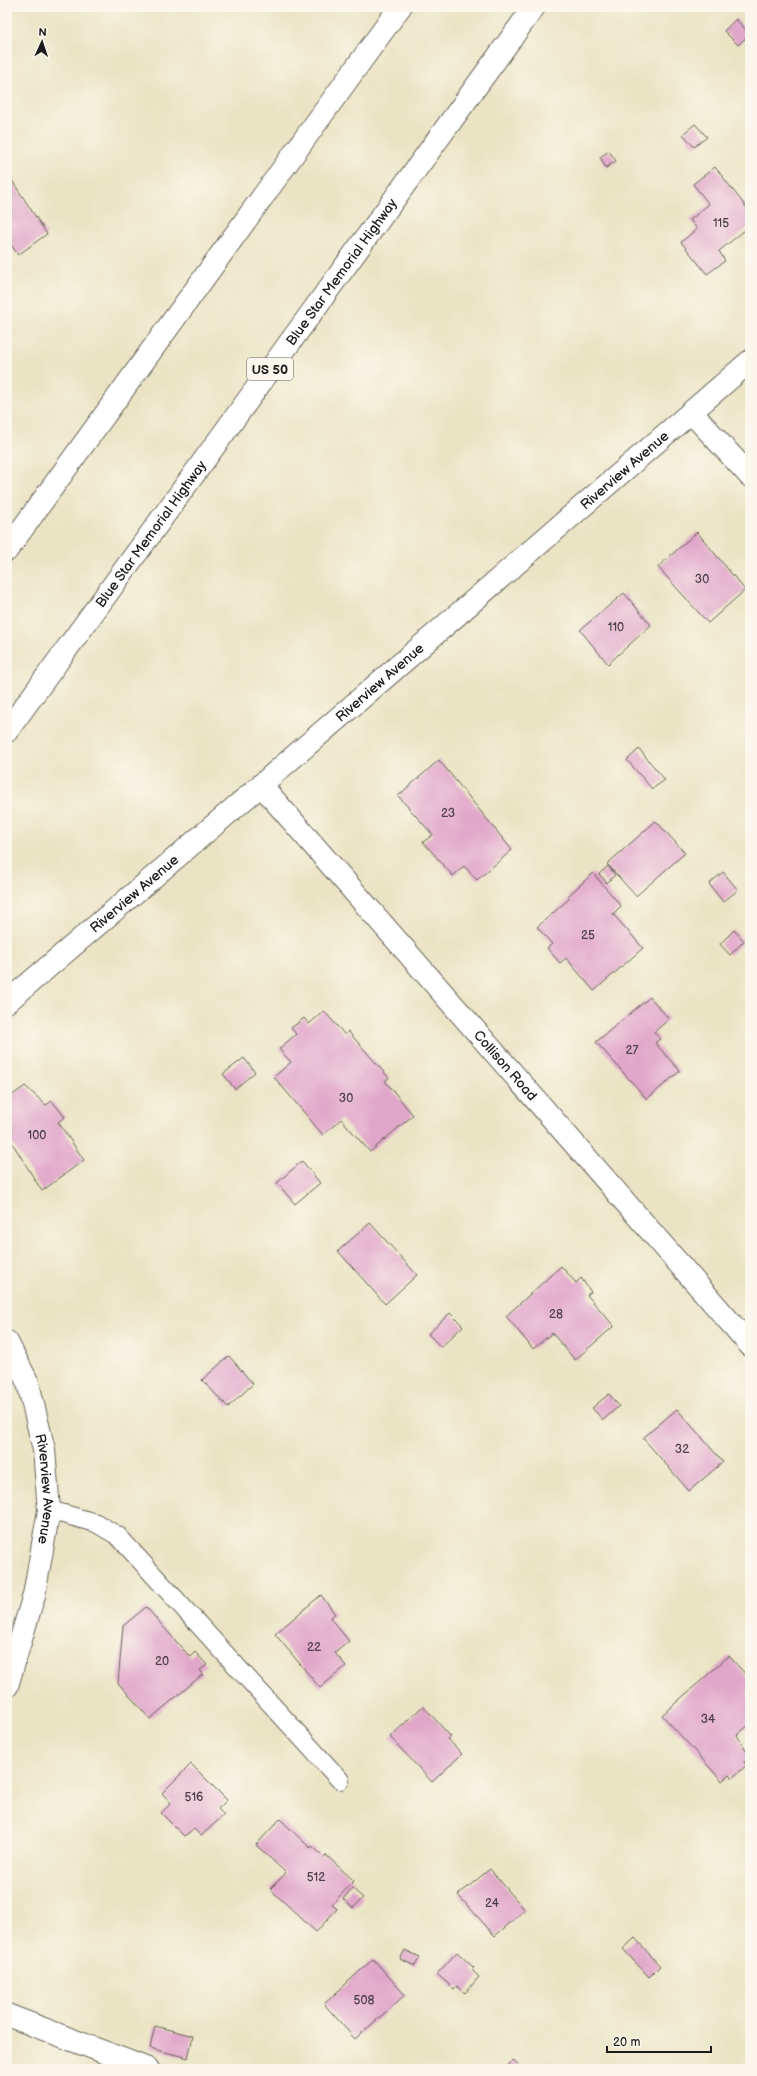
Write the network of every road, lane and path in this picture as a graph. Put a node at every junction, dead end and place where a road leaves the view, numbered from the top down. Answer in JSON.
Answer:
{"nodes":[{"id":1,"x":400,"y":7,"type":"edge"},
{"id":2,"x":534,"y":7,"type":"edge"},
{"id":3,"x":750,"y":362,"type":"edge"},
{"id":4,"x":692,"y":413,"type":"junction"},
{"id":5,"x":750,"y":476,"type":"edge"},
{"id":6,"x":7,"y":550,"type":"edge"},
{"id":7,"x":7,"y":731,"type":"edge"},
{"id":8,"x":261,"y":785,"type":"junction"},
{"id":9,"x":7,"y":1002,"type":"edge"},
{"id":10,"x":7,"y":1342,"type":"edge"},
{"id":11,"x":750,"y":1345,"type":"edge"},
{"id":12,"x":50,"y":1510,"type":"junction"},
{"id":13,"x":7,"y":1686,"type":"edge"},
{"id":14,"x":340,"y":1780,"type":"dead end"},
{"id":15,"x":7,"y":2015,"type":"edge"},
{"id":16,"x":148,"y":2069,"type":"edge"}],
"edges":[{"from":1,"to":6,"type":"main road"},
{"from":2,"to":7,"type":"main road","name":"Blue Star Memorial Highway","number":"US 50"},
{"from":3,"to":4,"type":"main road","name":"Riverview Avenue"},
{"from":4,"to":5,"type":"main road"},
{"from":4,"to":8,"type":"main road","name":"Riverview Avenue"},
{"from":8,"to":9,"type":"main road","name":"Riverview Avenue"},
{"from":8,"to":11,"type":"main road","name":"Collison Road"},
{"from":10,"to":12,"type":"main road","name":"Riverview Avenue"},
{"from":12,"to":13,"type":"main road","name":"Riverview Avenue"},
{"from":12,"to":14,"type":"lane"},
{"from":15,"to":16,"type":"main road"}]}
